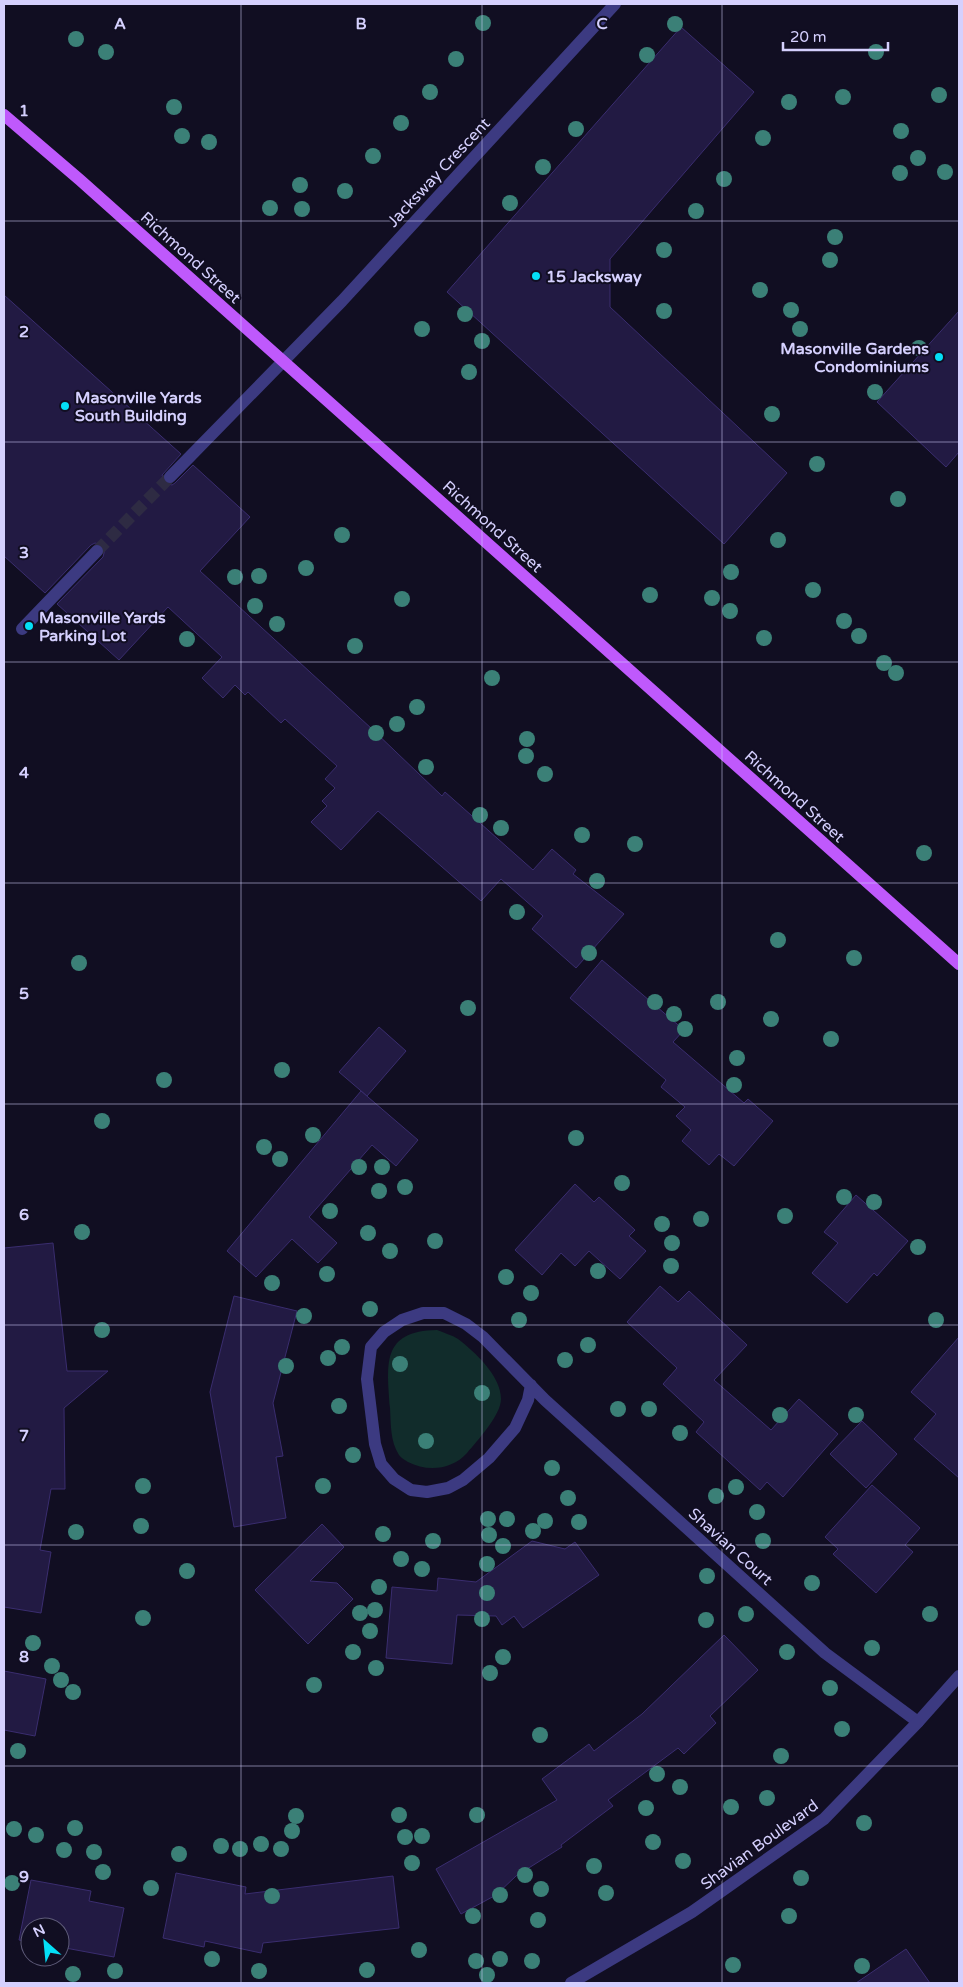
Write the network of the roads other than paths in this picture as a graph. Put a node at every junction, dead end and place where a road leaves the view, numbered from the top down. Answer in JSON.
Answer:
{"nodes":[{"id":1,"x":615,"y":4,"type":"edge"},
{"id":2,"x":4,"y":115,"type":"edge"},
{"id":3,"x":284,"y":361,"type":"junction"},
{"id":4,"x":170,"y":477,"type":"tunnel mouth"},
{"id":5,"x":97,"y":551,"type":"tunnel mouth"},
{"id":6,"x":22,"y":629,"type":"dead end"},
{"id":7,"x":959,"y":964,"type":"edge"},
{"id":8,"x":530,"y":1386,"type":"junction"},
{"id":9,"x":959,"y":1676,"type":"edge"},
{"id":10,"x":918,"y":1722,"type":"junction"},
{"id":11,"x":571,"y":1983,"type":"edge"}],
"edges":[{"from":1,"to":3,"type":"street","name":"Jacksway Crescent"},
{"from":2,"to":3,"type":"main road","name":"Richmond Street"},
{"from":3,"to":4,"type":"street","name":"Jacksway Crescent"},
{"from":3,"to":7,"type":"main road","name":"Richmond Street"},
{"from":5,"to":6,"type":"street"},
{"from":8,"to":8,"type":"street","name":"Shavian Court"},
{"from":8,"to":10,"type":"street","name":"Shavian Court"},
{"from":9,"to":10,"type":"street","name":"Shavian Boulevard"},
{"from":10,"to":11,"type":"street","name":"Shavian Boulevard"}]}
